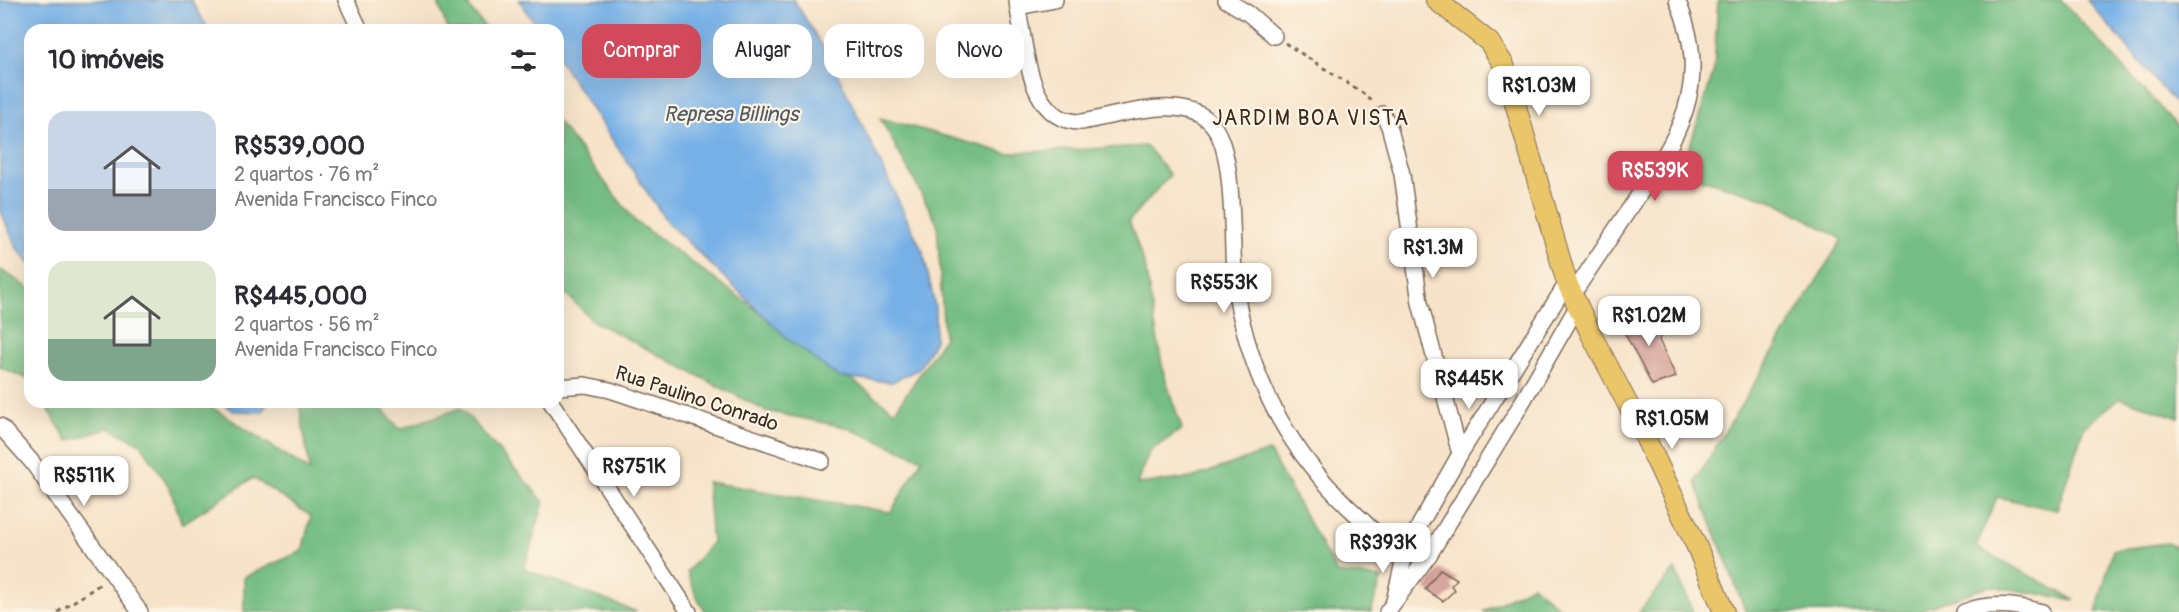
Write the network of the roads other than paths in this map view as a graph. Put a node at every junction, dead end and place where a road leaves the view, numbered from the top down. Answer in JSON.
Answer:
{"nodes":[{"id":1,"x":346,"y":0,"type":"edge"},
{"id":2,"x":1055,"y":0,"type":"edge"},
{"id":3,"x":1226,"y":0,"type":"edge"},
{"id":4,"x":1436,"y":0,"type":"edge"},
{"id":5,"x":1677,"y":0,"type":"edge"},
{"id":6,"x":1018,"y":4,"type":"edge"},
{"id":7,"x":357,"y":24,"type":"edge"},
{"id":8,"x":1274,"y":36,"type":"road end"},
{"id":9,"x":1383,"y":114,"type":"road end"},
{"id":10,"x":1572,"y":295,"type":"junction"},
{"id":11,"x":564,"y":387,"type":"edge"},
{"id":12,"x":555,"y":408,"type":"edge"},
{"id":13,"x":0,"y":426,"type":"edge"},
{"id":14,"x":1460,"y":454,"type":"junction"},
{"id":15,"x":822,"y":461,"type":"dead end"},
{"id":16,"x":1405,"y":554,"type":"junction"},
{"id":17,"x":1429,"y":555,"type":"junction"},
{"id":18,"x":1391,"y":606,"type":"edge"},
{"id":19,"x":140,"y":612,"type":"edge"},
{"id":20,"x":689,"y":612,"type":"edge"},
{"id":21,"x":1724,"y":612,"type":"edge"},
{"id":22,"x":1964,"y":612,"type":"edge"},
{"id":23,"x":2042,"y":612,"type":"edge"}],
"edges":[{"from":1,"to":7,"type":"street"},
{"from":2,"to":6,"type":"street"},
{"from":3,"to":8,"type":"street"},
{"from":4,"to":10,"type":"main road"},
{"from":5,"to":10,"type":"street"},
{"from":6,"to":16,"type":"street"},
{"from":9,"to":14,"type":"street"},
{"from":10,"to":14,"type":"street"},
{"from":10,"to":17,"type":"street"},
{"from":10,"to":21,"type":"main road"},
{"from":11,"to":15,"type":"street","name":"Rua Paulino Conrado"},
{"from":12,"to":20,"type":"street"},
{"from":13,"to":19,"type":"street"},
{"from":14,"to":16,"type":"street"},
{"from":16,"to":17,"type":"street"},
{"from":16,"to":18,"type":"street"},
{"from":17,"to":18,"type":"street"},
{"from":22,"to":23,"type":"street"}]}
